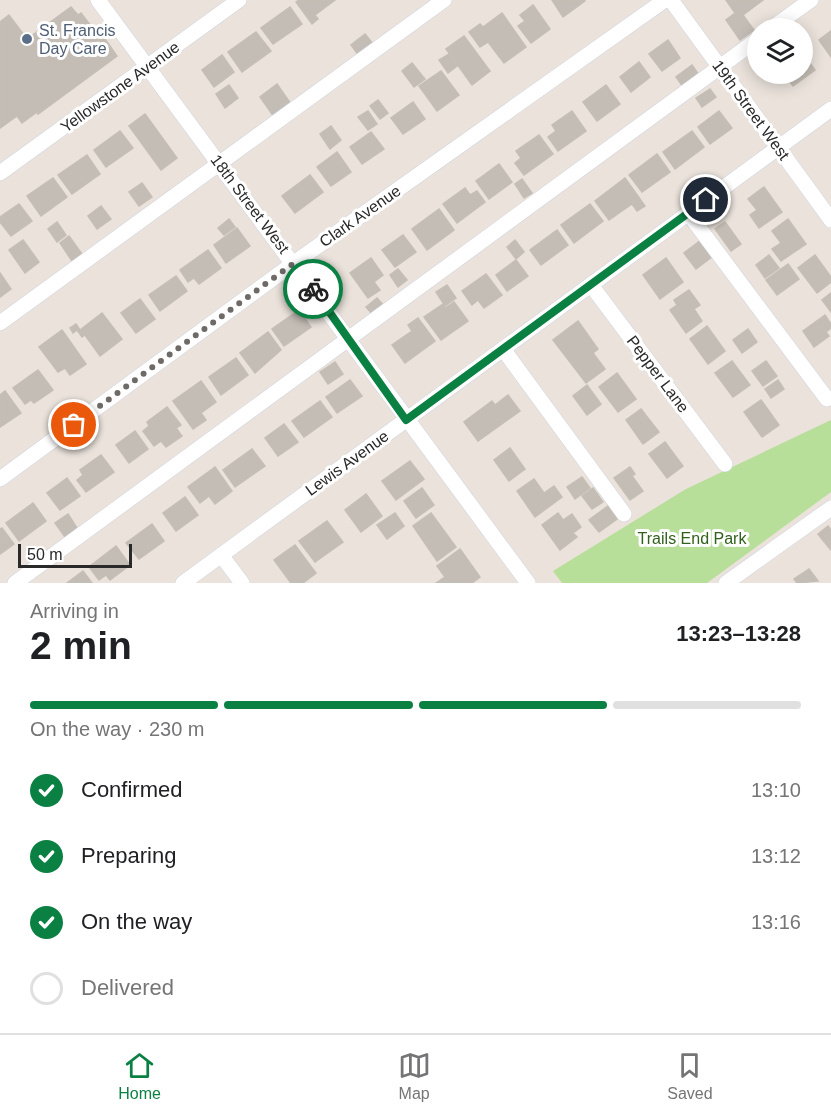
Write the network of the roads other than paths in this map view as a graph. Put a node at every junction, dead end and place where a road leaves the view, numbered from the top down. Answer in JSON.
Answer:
{"nodes":[{"id":1,"x":98,"y":0,"type":"edge"},
{"id":2,"x":239,"y":0,"type":"edge"},
{"id":3,"x":444,"y":0,"type":"edge"},
{"id":4,"x":664,"y":0,"type":"edge"},
{"id":5,"x":671,"y":0,"type":"edge"},
{"id":6,"x":811,"y":0,"type":"edge"},
{"id":7,"x":786,"y":18,"type":"edge"},
{"id":8,"x":747,"y":47,"type":"edge"},
{"id":9,"x":719,"y":66,"type":"junction"},
{"id":10,"x":147,"y":67,"type":"junction"},
{"id":11,"x":831,"y":109,"type":"edge"},
{"id":12,"x":778,"y":148,"type":"junction"},
{"id":13,"x":219,"y":163,"type":"junction"},
{"id":14,"x":0,"y":173,"type":"edge"},
{"id":15,"x":688,"y":213,"type":"junction"},
{"id":16,"x":831,"y":220,"type":"edge"},
{"id":17,"x":294,"y":263,"type":"junction"},
{"id":18,"x":591,"y":285,"type":"junction"},
{"id":19,"x":0,"y":323,"type":"edge"},
{"id":20,"x":348,"y":338,"type":"junction"},
{"id":21,"x":503,"y":349,"type":"junction"},
{"id":22,"x":827,"y":399,"type":"dead end"},
{"id":23,"x":406,"y":420,"type":"junction"},
{"id":24,"x":725,"y":464,"type":"dead end"},
{"id":25,"x":0,"y":479,"type":"edge"},
{"id":26,"x":831,"y":508,"type":"edge"},
{"id":27,"x":624,"y":514,"type":"dead end"},
{"id":28,"x":221,"y":555,"type":"junction"},
{"id":29,"x":15,"y":583,"type":"edge"},
{"id":30,"x":183,"y":583,"type":"edge"},
{"id":31,"x":242,"y":583,"type":"edge"},
{"id":32,"x":528,"y":583,"type":"edge"},
{"id":33,"x":726,"y":583,"type":"edge"}],
"edges":[{"from":1,"to":10,"type":"street","name":"18th Street West"},
{"from":2,"to":10,"type":"street","name":"Yellowstone Avenue"},
{"from":3,"to":13,"type":"street"},
{"from":4,"to":17,"type":"street","name":"Clark Avenue"},
{"from":5,"to":9,"type":"street","name":"19th Street West"},
{"from":6,"to":7,"type":"street"},
{"from":8,"to":9,"type":"street"},
{"from":9,"to":12,"type":"street","name":"19th Street West"},
{"from":9,"to":20,"type":"street"},
{"from":10,"to":13,"type":"street","name":"18th Street West"},
{"from":10,"to":14,"type":"street","name":"Yellowstone Avenue"},
{"from":11,"to":12,"type":"street","name":"Lewis Avenue"},
{"from":12,"to":15,"type":"street","name":"Lewis Avenue"},
{"from":12,"to":16,"type":"street","name":"19th Street West"},
{"from":13,"to":17,"type":"street","name":"18th Street West"},
{"from":13,"to":19,"type":"street"},
{"from":15,"to":18,"type":"street","name":"Lewis Avenue"},
{"from":15,"to":22,"type":"street"},
{"from":17,"to":20,"type":"street","name":"18th Street West"},
{"from":17,"to":25,"type":"street","name":"Clark Avenue"},
{"from":18,"to":21,"type":"street","name":"Lewis Avenue"},
{"from":18,"to":24,"type":"street","name":"Pepper Lane"},
{"from":20,"to":23,"type":"street","name":"18th Street West"},
{"from":20,"to":29,"type":"street"},
{"from":21,"to":23,"type":"street","name":"Lewis Avenue"},
{"from":21,"to":27,"type":"street"},
{"from":23,"to":28,"type":"street","name":"Lewis Avenue"},
{"from":23,"to":32,"type":"street","name":"18th Street West"},
{"from":26,"to":33,"type":"street"},
{"from":28,"to":30,"type":"street","name":"Lewis Avenue"},
{"from":28,"to":31,"type":"street"}]}
